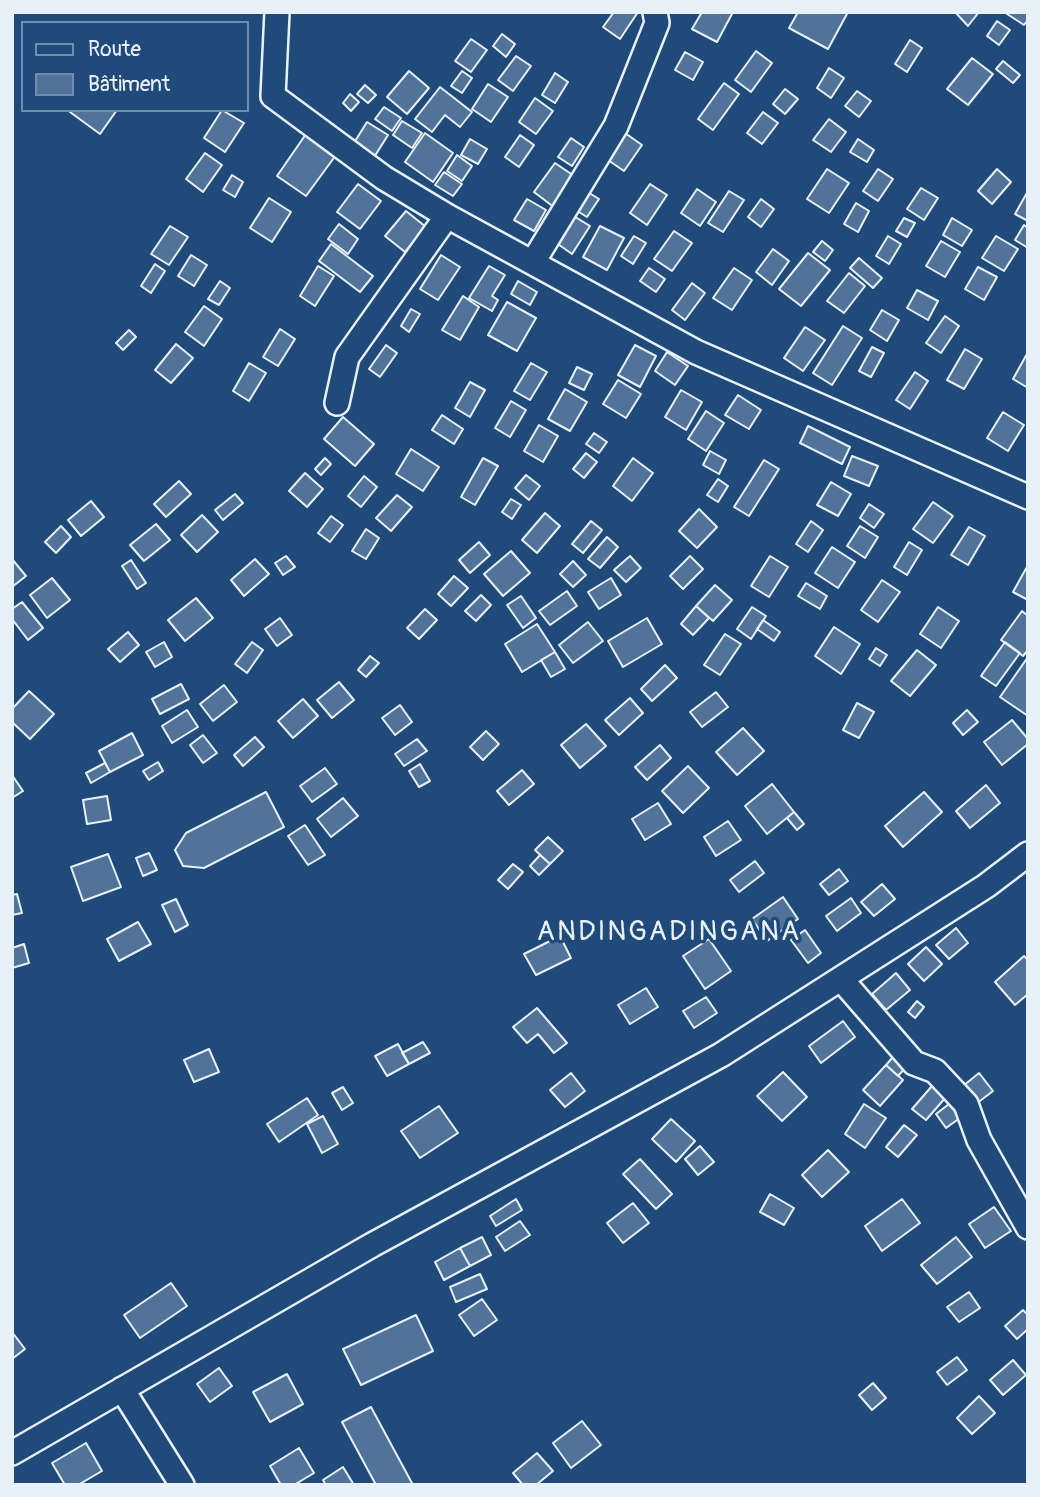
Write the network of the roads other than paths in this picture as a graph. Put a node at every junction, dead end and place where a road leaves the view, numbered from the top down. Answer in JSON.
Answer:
{"nodes":[{"id":1,"x":277,"y":12,"type":"edge"},
{"id":2,"x":654,"y":12,"type":"edge"},
{"id":3,"x":447,"y":216,"type":"junction"},
{"id":4,"x":533,"y":262,"type":"junction"},
{"id":5,"x":337,"y":403,"type":"dead end"},
{"id":6,"x":1028,"y":497,"type":"edge"},
{"id":7,"x":1028,"y":854,"type":"edge"},
{"id":8,"x":841,"y":979,"type":"junction"},
{"id":9,"x":1028,"y":1227,"type":"edge"},
{"id":10,"x":122,"y":1390,"type":"junction"},
{"id":11,"x":12,"y":1453,"type":"edge"},
{"id":12,"x":182,"y":1485,"type":"edge"}],
"edges":[{"from":1,"to":3,"type":"street"},
{"from":2,"to":4,"type":"street"},
{"from":3,"to":4,"type":"street"},
{"from":3,"to":5,"type":"street"},
{"from":4,"to":6,"type":"street"},
{"from":7,"to":8,"type":"street"},
{"from":8,"to":9,"type":"street"},
{"from":8,"to":10,"type":"street"},
{"from":10,"to":11,"type":"street"},
{"from":10,"to":12,"type":"street"}]}
